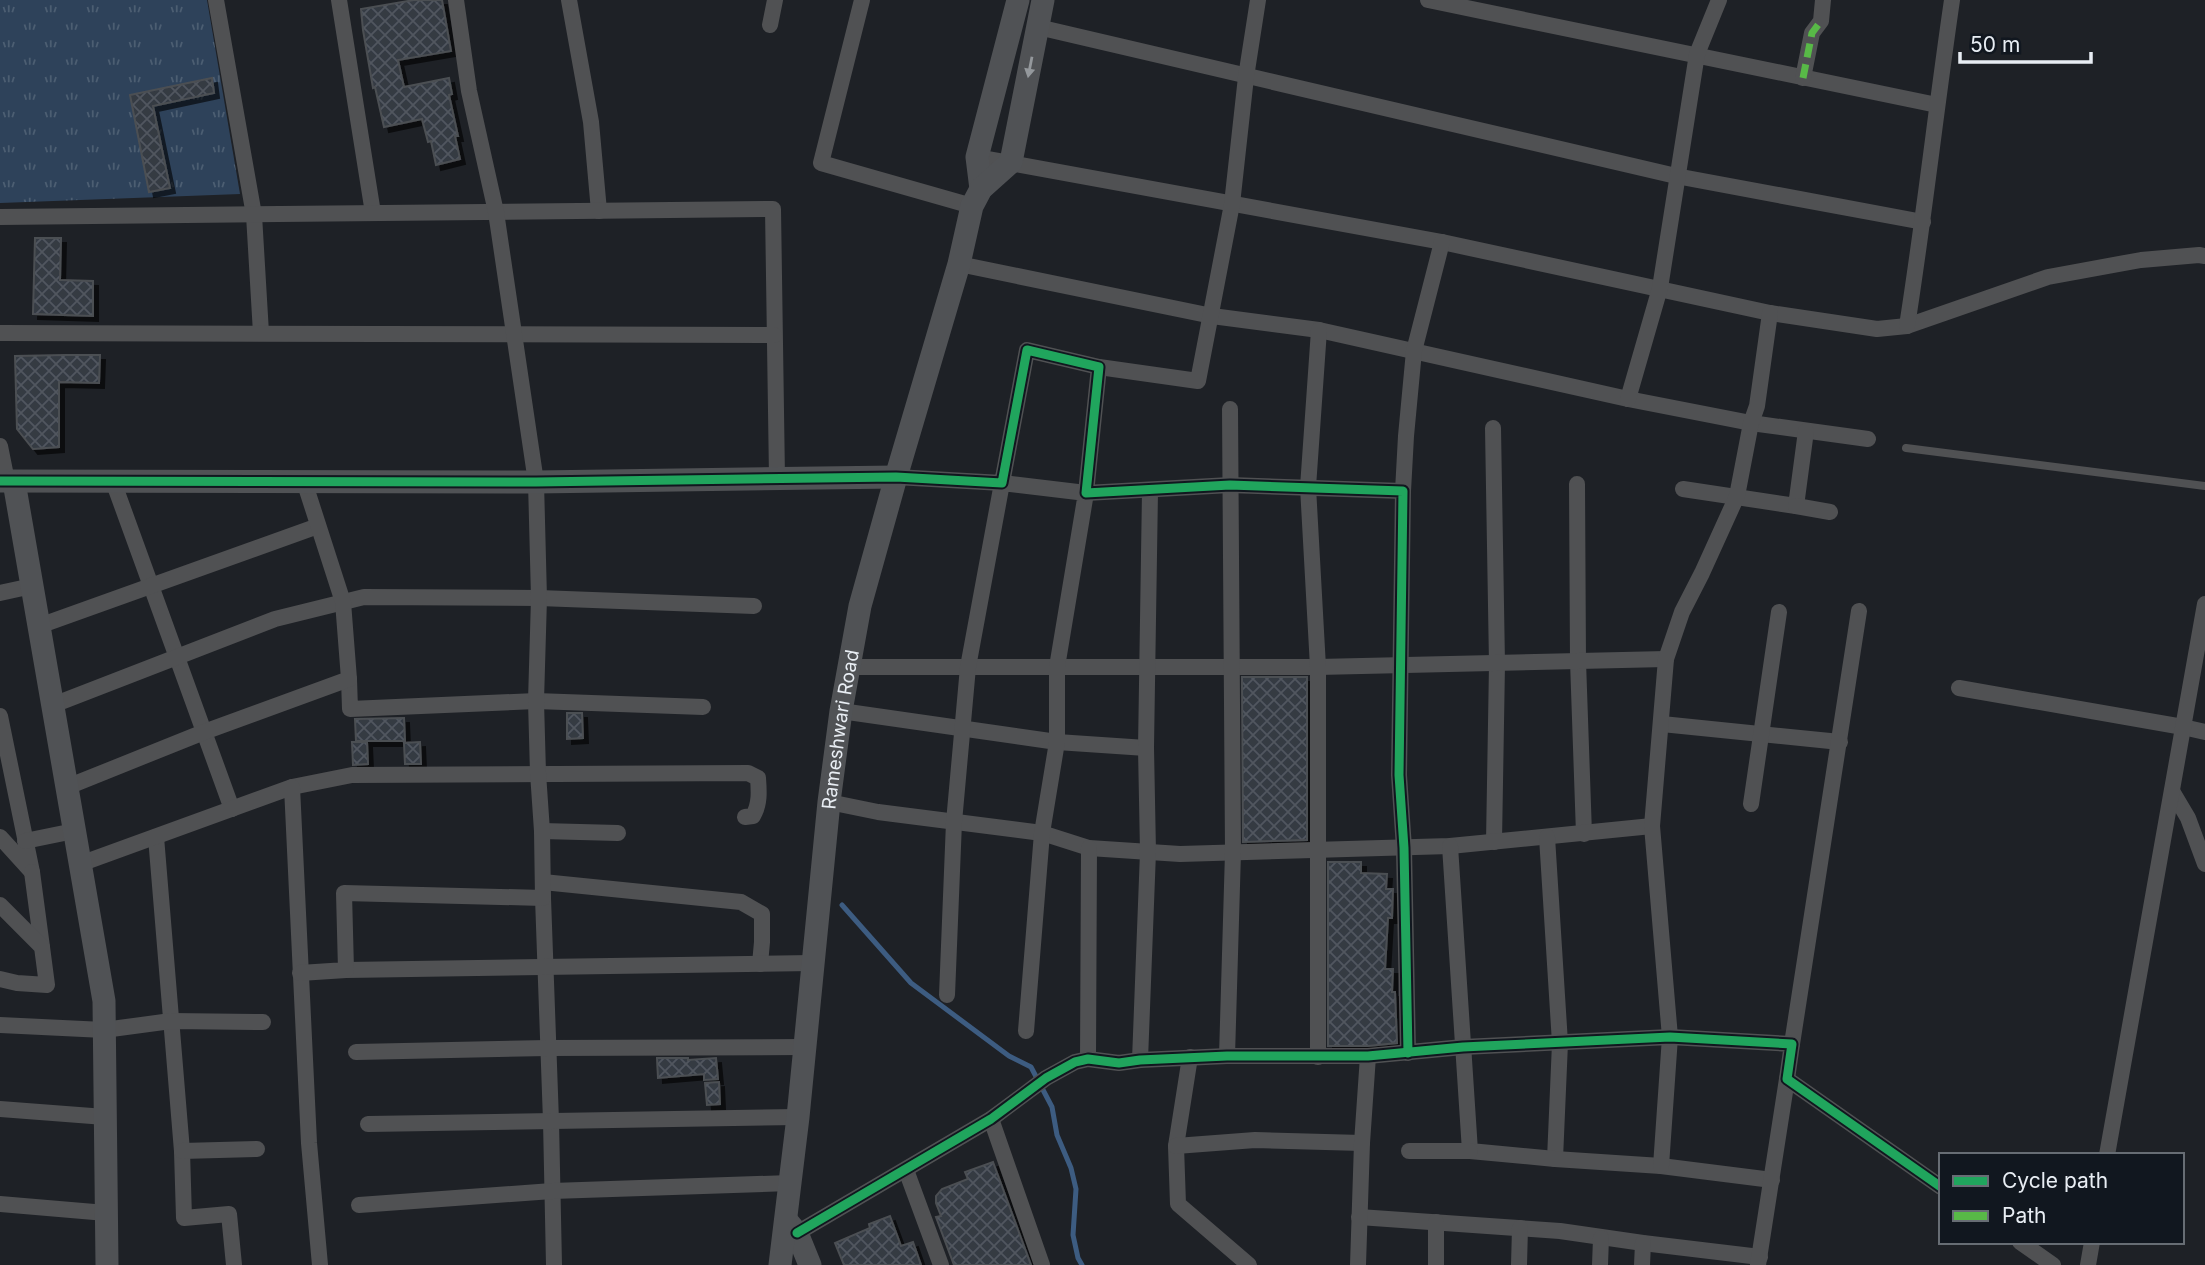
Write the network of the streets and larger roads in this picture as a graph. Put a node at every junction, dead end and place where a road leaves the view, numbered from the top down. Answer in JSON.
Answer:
{"nodes":[{"id":1,"x":216,"y":0,"type":"edge"},
{"id":2,"x":339,"y":0,"type":"edge"},
{"id":3,"x":456,"y":0,"type":"edge"},
{"id":4,"x":569,"y":0,"type":"edge"},
{"id":5,"x":775,"y":0,"type":"edge"},
{"id":6,"x":862,"y":0,"type":"edge"},
{"id":7,"x":1018,"y":0,"type":"edge"},
{"id":8,"x":1043,"y":0,"type":"edge"},
{"id":9,"x":1258,"y":0,"type":"edge"},
{"id":10,"x":1428,"y":0,"type":"edge"},
{"id":11,"x":1719,"y":0,"type":"edge"},
{"id":12,"x":1823,"y":0,"type":"edge"},
{"id":13,"x":1952,"y":0,"type":"edge"},
{"id":14,"x":770,"y":25,"type":"dead end"},
{"id":15,"x":1038,"y":27,"type":"junction"},
{"id":16,"x":1697,"y":54,"type":"junction"},
{"id":17,"x":1248,"y":76,"type":"junction"},
{"id":18,"x":1803,"y":78,"type":"junction"},
{"id":19,"x":1937,"y":105,"type":"junction"},
{"id":20,"x":977,"y":157,"type":"junction"},
{"id":21,"x":1011,"y":162,"type":"junction"},
{"id":22,"x":1676,"y":176,"type":"junction"},
{"id":23,"x":976,"y":197,"type":"junction"},
{"id":24,"x":1232,"y":204,"type":"junction"},
{"id":25,"x":599,"y":211,"type":"junction"},
{"id":26,"x":496,"y":212,"type":"junction"},
{"id":27,"x":373,"y":213,"type":"junction"},
{"id":28,"x":254,"y":215,"type":"junction"},
{"id":29,"x":0,"y":218,"type":"edge"},
{"id":30,"x":1923,"y":222,"type":"junction"},
{"id":31,"x":1442,"y":242,"type":"junction"},
{"id":32,"x":2205,"y":256,"type":"edge"},
{"id":33,"x":959,"y":264,"type":"junction"},
{"id":34,"x":1660,"y":288,"type":"junction"},
{"id":35,"x":1770,"y":313,"type":"junction"},
{"id":36,"x":1212,"y":316,"type":"junction"},
{"id":37,"x":1907,"y":326,"type":"junction"},
{"id":38,"x":1319,"y":330,"type":"junction"},
{"id":39,"x":0,"y":333,"type":"edge"},
{"id":40,"x":261,"y":333,"type":"junction"},
{"id":41,"x":514,"y":334,"type":"junction"},
{"id":42,"x":774,"y":335,"type":"junction"},
{"id":43,"x":1414,"y":351,"type":"junction"},
{"id":44,"x":1099,"y":367,"type":"junction"},
{"id":45,"x":1628,"y":399,"type":"junction"},
{"id":46,"x":1230,"y":409,"type":"dead end"},
{"id":47,"x":1751,"y":423,"type":"junction"},
{"id":48,"x":1493,"y":428,"type":"dead end"},
{"id":49,"x":1806,"y":430,"type":"junction"},
{"id":50,"x":1868,"y":439,"type":"dead end"},
{"id":51,"x":0,"y":446,"type":"edge"},
{"id":52,"x":896,"y":477,"type":"junction"},
{"id":53,"x":777,"y":478,"type":"junction"},
{"id":54,"x":7,"y":481,"type":"edge"},
{"id":55,"x":113,"y":481,"type":"junction"},
{"id":56,"x":304,"y":481,"type":"junction"},
{"id":57,"x":536,"y":482,"type":"junction"},
{"id":58,"x":1002,"y":482,"type":"junction"},
{"id":59,"x":1577,"y":484,"type":"dead end"},
{"id":60,"x":1230,"y":485,"type":"junction"},
{"id":61,"x":1308,"y":487,"type":"junction"},
{"id":62,"x":1683,"y":489,"type":"dead end"},
{"id":63,"x":1150,"y":491,"type":"junction"},
{"id":64,"x":1403,"y":491,"type":"junction"},
{"id":65,"x":1086,"y":493,"type":"junction"},
{"id":66,"x":1737,"y":496,"type":"junction"},
{"id":67,"x":1797,"y":506,"type":"junction"},
{"id":68,"x":1830,"y":512,"type":"dead end"},
{"id":69,"x":318,"y":526,"type":"junction"},
{"id":70,"x":151,"y":585,"type":"junction"},
{"id":71,"x":32,"y":586,"type":"junction"},
{"id":72,"x":0,"y":593,"type":"edge"},
{"id":73,"x":539,"y":598,"type":"junction"},
{"id":74,"x":343,"y":602,"type":"junction"},
{"id":75,"x":2205,"y":604,"type":"edge"},
{"id":76,"x":754,"y":606,"type":"dead end"},
{"id":77,"x":1859,"y":611,"type":"dead end"},
{"id":78,"x":1779,"y":612,"type":"dead end"},
{"id":79,"x":39,"y":626,"type":"junction"},
{"id":80,"x":177,"y":656,"type":"junction"},
{"id":81,"x":1667,"y":659,"type":"junction"},
{"id":82,"x":1578,"y":661,"type":"junction"},
{"id":83,"x":1497,"y":664,"type":"junction"},
{"id":84,"x":1402,"y":665,"type":"junction"},
{"id":85,"x":1148,"y":666,"type":"junction"},
{"id":86,"x":850,"y":667,"type":"junction"},
{"id":87,"x":968,"y":667,"type":"junction"},
{"id":88,"x":1057,"y":667,"type":"junction"},
{"id":89,"x":1231,"y":667,"type":"junction"},
{"id":90,"x":1318,"y":667,"type":"junction"},
{"id":91,"x":349,"y":679,"type":"junction"},
{"id":92,"x":1959,"y":688,"type":"dead end"},
{"id":93,"x":536,"y":701,"type":"junction"},
{"id":94,"x":53,"y":705,"type":"junction"},
{"id":95,"x":703,"y":707,"type":"dead end"},
{"id":96,"x":841,"y":712,"type":"junction"},
{"id":97,"x":0,"y":716,"type":"edge"},
{"id":98,"x":1662,"y":723,"type":"junction"},
{"id":99,"x":2183,"y":727,"type":"junction"},
{"id":100,"x":961,"y":728,"type":"junction"},
{"id":101,"x":204,"y":732,"type":"junction"},
{"id":102,"x":2205,"y":733,"type":"edge"},
{"id":103,"x":1760,"y":734,"type":"junction"},
{"id":104,"x":1057,"y":742,"type":"junction"},
{"id":105,"x":1840,"y":742,"type":"junction"},
{"id":106,"x":1146,"y":748,"type":"junction"},
{"id":107,"x":538,"y":773,"type":"junction"},
{"id":108,"x":292,"y":787,"type":"junction"},
{"id":109,"x":67,"y":788,"type":"junction"},
{"id":110,"x":2172,"y":791,"type":"junction"},
{"id":111,"x":829,"y":802,"type":"junction"},
{"id":112,"x":1751,"y":804,"type":"dead end"},
{"id":113,"x":232,"y":809,"type":"junction"},
{"id":114,"x":745,"y":817,"type":"dead end"},
{"id":115,"x":954,"y":822,"type":"junction"},
{"id":116,"x":1652,"y":826,"type":"junction"},
{"id":117,"x":74,"y":831,"type":"junction"},
{"id":118,"x":542,"y":831,"type":"junction"},
{"id":119,"x":618,"y":833,"type":"dead end"},
{"id":120,"x":1042,"y":833,"type":"junction"},
{"id":121,"x":1584,"y":834,"type":"junction"},
{"id":122,"x":156,"y":836,"type":"junction"},
{"id":123,"x":0,"y":837,"type":"edge"},
{"id":124,"x":1546,"y":837,"type":"junction"},
{"id":125,"x":25,"y":841,"type":"junction"},
{"id":126,"x":1494,"y":842,"type":"junction"},
{"id":127,"x":1450,"y":846,"type":"junction"},
{"id":128,"x":1089,"y":848,"type":"junction"},
{"id":129,"x":1404,"y":848,"type":"junction"},
{"id":130,"x":1319,"y":850,"type":"junction"},
{"id":131,"x":1148,"y":852,"type":"junction"},
{"id":132,"x":1233,"y":852,"type":"junction"},
{"id":133,"x":80,"y":864,"type":"junction"},
{"id":134,"x":2205,"y":864,"type":"edge"},
{"id":135,"x":32,"y":872,"type":"junction"},
{"id":136,"x":543,"y":890,"type":"junction"},
{"id":137,"x":0,"y":905,"type":"edge"},
{"id":138,"x":42,"y":947,"type":"junction"},
{"id":139,"x":813,"y":963,"type":"junction"},
{"id":140,"x":760,"y":964,"type":"junction"},
{"id":141,"x":544,"y":967,"type":"junction"},
{"id":142,"x":346,"y":970,"type":"junction"},
{"id":143,"x":300,"y":973,"type":"junction"},
{"id":144,"x":0,"y":979,"type":"edge"},
{"id":145,"x":947,"y":995,"type":"dead end"},
{"id":146,"x":172,"y":1021,"type":"junction"},
{"id":147,"x":262,"y":1022,"type":"dead end"},
{"id":148,"x":0,"y":1025,"type":"edge"},
{"id":149,"x":104,"y":1030,"type":"junction"},
{"id":150,"x":1026,"y":1031,"type":"dead end"},
{"id":151,"x":1671,"y":1037,"type":"junction"},
{"id":152,"x":1560,"y":1043,"type":"junction"},
{"id":153,"x":1792,"y":1044,"type":"junction"},
{"id":154,"x":805,"y":1047,"type":"junction"},
{"id":155,"x":1464,"y":1047,"type":"junction"},
{"id":156,"x":548,"y":1048,"type":"junction"},
{"id":157,"x":356,"y":1052,"type":"dead end"},
{"id":158,"x":1408,"y":1054,"type":"junction"},
{"id":159,"x":1227,"y":1056,"type":"junction"},
{"id":160,"x":1318,"y":1056,"type":"junction"},
{"id":161,"x":1368,"y":1056,"type":"junction"},
{"id":162,"x":1190,"y":1058,"type":"junction"},
{"id":163,"x":1088,"y":1059,"type":"junction"},
{"id":164,"x":1140,"y":1060,"type":"junction"},
{"id":165,"x":1787,"y":1079,"type":"junction"},
{"id":166,"x":0,"y":1109,"type":"edge"},
{"id":167,"x":105,"y":1117,"type":"junction"},
{"id":168,"x":798,"y":1117,"type":"junction"},
{"id":169,"x":991,"y":1119,"type":"junction"},
{"id":170,"x":551,"y":1121,"type":"junction"},
{"id":171,"x":368,"y":1124,"type":"dead end"},
{"id":172,"x":1362,"y":1143,"type":"junction"},
{"id":173,"x":1176,"y":1146,"type":"junction"},
{"id":174,"x":257,"y":1149,"type":"dead end"},
{"id":175,"x":182,"y":1151,"type":"junction"},
{"id":176,"x":1409,"y":1151,"type":"dead end"},
{"id":177,"x":1470,"y":1151,"type":"junction"},
{"id":178,"x":2107,"y":1153,"type":"edge"},
{"id":179,"x":1555,"y":1159,"type":"junction"},
{"id":180,"x":1661,"y":1166,"type":"junction"},
{"id":181,"x":906,"y":1170,"type":"junction"},
{"id":182,"x":1772,"y":1180,"type":"junction"},
{"id":183,"x":790,"y":1183,"type":"junction"},
{"id":184,"x":1939,"y":1186,"type":"edge"},
{"id":185,"x":552,"y":1191,"type":"junction"},
{"id":186,"x":0,"y":1204,"type":"edge"},
{"id":187,"x":359,"y":1205,"type":"dead end"},
{"id":188,"x":106,"y":1213,"type":"junction"},
{"id":189,"x":1359,"y":1217,"type":"junction"},
{"id":190,"x":1436,"y":1222,"type":"junction"},
{"id":191,"x":792,"y":1227,"type":"junction"},
{"id":192,"x":1520,"y":1228,"type":"junction"},
{"id":193,"x":1601,"y":1238,"type":"junction"},
{"id":194,"x":1643,"y":1243,"type":"junction"},
{"id":195,"x":2023,"y":1244,"type":"edge"},
{"id":196,"x":2092,"y":1244,"type":"edge"},
{"id":197,"x":1759,"y":1261,"type":"edge"},
{"id":198,"x":107,"y":1265,"type":"edge"},
{"id":199,"x":234,"y":1265,"type":"edge"},
{"id":200,"x":320,"y":1265,"type":"edge"},
{"id":201,"x":552,"y":1265,"type":"edge"},
{"id":202,"x":780,"y":1265,"type":"edge"},
{"id":203,"x":810,"y":1265,"type":"edge"},
{"id":204,"x":941,"y":1265,"type":"edge"},
{"id":205,"x":1042,"y":1265,"type":"edge"},
{"id":206,"x":1249,"y":1265,"type":"edge"},
{"id":207,"x":1358,"y":1265,"type":"edge"},
{"id":208,"x":1436,"y":1265,"type":"edge"},
{"id":209,"x":1519,"y":1265,"type":"edge"},
{"id":210,"x":1600,"y":1265,"type":"edge"},
{"id":211,"x":1642,"y":1265,"type":"edge"},
{"id":212,"x":2053,"y":1265,"type":"edge"},
{"id":213,"x":2088,"y":1265,"type":"edge"}],
"edges":[{"from":1,"to":28,"type":"street"},
{"from":2,"to":27,"type":"street"},
{"from":3,"to":26,"type":"street"},
{"from":4,"to":25,"type":"street"},
{"from":5,"to":14,"type":"street"},
{"from":6,"to":23,"type":"street"},
{"from":7,"to":20,"type":"street"},
{"from":8,"to":15,"type":"street"},
{"from":9,"to":17,"type":"street"},
{"from":10,"to":16,"type":"street"},
{"from":11,"to":16,"type":"street"},
{"from":12,"to":18,"type":"street"},
{"from":13,"to":19,"type":"street"},
{"from":15,"to":17,"type":"street"},
{"from":15,"to":21,"type":"street","one_way":true},
{"from":16,"to":18,"type":"street"},
{"from":16,"to":22,"type":"street"},
{"from":17,"to":22,"type":"street"},
{"from":17,"to":24,"type":"street"},
{"from":18,"to":19,"type":"street"},
{"from":19,"to":30,"type":"street"},
{"from":20,"to":21,"type":"street"},
{"from":20,"to":23,"type":"street","name":"Rameshwari Road"},
{"from":21,"to":23,"type":"street"},
{"from":21,"to":24,"type":"street"},
{"from":22,"to":30,"type":"street"},
{"from":22,"to":34,"type":"street"},
{"from":23,"to":33,"type":"street","name":"Rameshwari Road"},
{"from":24,"to":31,"type":"street"},
{"from":24,"to":36,"type":"street"},
{"from":25,"to":26,"type":"street"},
{"from":25,"to":42,"type":"street"},
{"from":26,"to":27,"type":"street"},
{"from":26,"to":41,"type":"street"},
{"from":27,"to":28,"type":"street"},
{"from":28,"to":29,"type":"street"},
{"from":28,"to":40,"type":"street"},
{"from":30,"to":37,"type":"street"},
{"from":31,"to":34,"type":"street"},
{"from":31,"to":43,"type":"street"},
{"from":32,"to":37,"type":"street"},
{"from":33,"to":36,"type":"street"},
{"from":33,"to":52,"type":"street","name":"Rameshwari Road"},
{"from":34,"to":35,"type":"street"},
{"from":34,"to":45,"type":"street"},
{"from":35,"to":37,"type":"street"},
{"from":35,"to":47,"type":"street"},
{"from":36,"to":38,"type":"street"},
{"from":36,"to":44,"type":"street"},
{"from":38,"to":43,"type":"street"},
{"from":38,"to":61,"type":"street"},
{"from":39,"to":40,"type":"street"},
{"from":40,"to":41,"type":"street"},
{"from":41,"to":42,"type":"street"},
{"from":41,"to":57,"type":"street"},
{"from":42,"to":53,"type":"street"},
{"from":43,"to":45,"type":"street"},
{"from":43,"to":64,"type":"street"},
{"from":44,"to":58,"type":"street"},
{"from":44,"to":65,"type":"street"},
{"from":45,"to":47,"type":"street"},
{"from":46,"to":60,"type":"street"},
{"from":47,"to":49,"type":"street"},
{"from":47,"to":66,"type":"street"},
{"from":48,"to":83,"type":"street"},
{"from":49,"to":50,"type":"street"},
{"from":49,"to":67,"type":"street"},
{"from":51,"to":54,"type":"street"},
{"from":52,"to":53,"type":"street"},
{"from":52,"to":58,"type":"street"},
{"from":52,"to":86,"type":"street","name":"Rameshwari Road"},
{"from":53,"to":57,"type":"street"},
{"from":54,"to":55,"type":"street"},
{"from":54,"to":71,"type":"street"},
{"from":55,"to":56,"type":"street"},
{"from":55,"to":70,"type":"street"},
{"from":56,"to":57,"type":"street"},
{"from":56,"to":69,"type":"street"},
{"from":57,"to":73,"type":"street"},
{"from":58,"to":65,"type":"street"},
{"from":58,"to":87,"type":"street"},
{"from":59,"to":82,"type":"street"},
{"from":60,"to":61,"type":"street"},
{"from":60,"to":63,"type":"street"},
{"from":60,"to":89,"type":"street"},
{"from":61,"to":64,"type":"street"},
{"from":61,"to":90,"type":"street"},
{"from":62,"to":66,"type":"street"},
{"from":63,"to":65,"type":"street"},
{"from":63,"to":85,"type":"street"},
{"from":64,"to":84,"type":"street"},
{"from":65,"to":88,"type":"street"},
{"from":66,"to":67,"type":"street"},
{"from":66,"to":81,"type":"street"},
{"from":67,"to":68,"type":"street"},
{"from":69,"to":70,"type":"street"},
{"from":69,"to":74,"type":"street"},
{"from":70,"to":79,"type":"street"},
{"from":70,"to":80,"type":"street"},
{"from":71,"to":72,"type":"street"},
{"from":71,"to":79,"type":"street"},
{"from":73,"to":74,"type":"street"},
{"from":73,"to":76,"type":"street"},
{"from":73,"to":93,"type":"street"},
{"from":74,"to":80,"type":"street"},
{"from":74,"to":91,"type":"street"},
{"from":75,"to":99,"type":"street"},
{"from":77,"to":105,"type":"street"},
{"from":78,"to":103,"type":"street"},
{"from":79,"to":94,"type":"street"},
{"from":80,"to":94,"type":"street"},
{"from":80,"to":101,"type":"street"},
{"from":81,"to":82,"type":"street"},
{"from":81,"to":98,"type":"street"},
{"from":82,"to":83,"type":"street"},
{"from":82,"to":121,"type":"street"},
{"from":83,"to":84,"type":"street"},
{"from":83,"to":126,"type":"street"},
{"from":84,"to":90,"type":"street"},
{"from":84,"to":129,"type":"street"},
{"from":85,"to":88,"type":"street"},
{"from":85,"to":89,"type":"street"},
{"from":85,"to":106,"type":"street"},
{"from":86,"to":87,"type":"street"},
{"from":86,"to":96,"type":"street","name":"Rameshwari Road"},
{"from":87,"to":88,"type":"street"},
{"from":87,"to":100,"type":"street"},
{"from":88,"to":104,"type":"street"},
{"from":89,"to":90,"type":"street"},
{"from":89,"to":132,"type":"street"},
{"from":90,"to":130,"type":"street"},
{"from":91,"to":93,"type":"street"},
{"from":91,"to":101,"type":"street"},
{"from":92,"to":99,"type":"street"},
{"from":93,"to":95,"type":"street"},
{"from":93,"to":107,"type":"street"},
{"from":94,"to":109,"type":"street"},
{"from":96,"to":100,"type":"street"},
{"from":96,"to":111,"type":"street","name":"Rameshwari Road"},
{"from":97,"to":125,"type":"street"},
{"from":98,"to":103,"type":"street"},
{"from":98,"to":116,"type":"street"},
{"from":99,"to":102,"type":"street"},
{"from":99,"to":110,"type":"street"},
{"from":100,"to":104,"type":"street"},
{"from":100,"to":115,"type":"street"},
{"from":101,"to":109,"type":"street"},
{"from":101,"to":113,"type":"street"},
{"from":103,"to":105,"type":"street"},
{"from":103,"to":112,"type":"street"},
{"from":104,"to":106,"type":"street"},
{"from":104,"to":120,"type":"street"},
{"from":105,"to":153,"type":"street"},
{"from":106,"to":131,"type":"street"},
{"from":107,"to":108,"type":"street"},
{"from":107,"to":114,"type":"street"},
{"from":107,"to":118,"type":"street"},
{"from":108,"to":113,"type":"street"},
{"from":108,"to":143,"type":"street"},
{"from":109,"to":117,"type":"street"},
{"from":110,"to":134,"type":"street"},
{"from":110,"to":178,"type":"street"},
{"from":111,"to":115,"type":"street"},
{"from":111,"to":139,"type":"street","name":"Rameshwari Road"},
{"from":113,"to":122,"type":"street"},
{"from":115,"to":120,"type":"street"},
{"from":115,"to":145,"type":"street"},
{"from":116,"to":121,"type":"street"},
{"from":116,"to":151,"type":"street"},
{"from":117,"to":125,"type":"street"},
{"from":117,"to":133,"type":"street"},
{"from":118,"to":119,"type":"street"},
{"from":118,"to":136,"type":"street"},
{"from":120,"to":128,"type":"street"},
{"from":120,"to":150,"type":"street"},
{"from":121,"to":124,"type":"street"},
{"from":122,"to":133,"type":"street"},
{"from":122,"to":146,"type":"street"},
{"from":123,"to":135,"type":"street"},
{"from":124,"to":126,"type":"street"},
{"from":124,"to":152,"type":"street"},
{"from":125,"to":135,"type":"street"},
{"from":126,"to":127,"type":"street"},
{"from":127,"to":129,"type":"street"},
{"from":127,"to":155,"type":"street"},
{"from":128,"to":131,"type":"street"},
{"from":128,"to":163,"type":"street"},
{"from":129,"to":130,"type":"street"},
{"from":129,"to":158,"type":"street"},
{"from":130,"to":132,"type":"street"},
{"from":130,"to":160,"type":"street"},
{"from":131,"to":132,"type":"street"},
{"from":131,"to":164,"type":"street"},
{"from":132,"to":159,"type":"street"},
{"from":133,"to":149,"type":"street"},
{"from":135,"to":138,"type":"street"},
{"from":136,"to":140,"type":"street"},
{"from":136,"to":141,"type":"street"},
{"from":136,"to":142,"type":"street"},
{"from":137,"to":138,"type":"street"},
{"from":138,"to":144,"type":"street"},
{"from":139,"to":140,"type":"street"},
{"from":139,"to":154,"type":"street","name":"Rameshwari Road"},
{"from":140,"to":141,"type":"street"},
{"from":141,"to":142,"type":"street"},
{"from":141,"to":156,"type":"street"},
{"from":142,"to":143,"type":"street"},
{"from":143,"to":200,"type":"street"},
{"from":146,"to":147,"type":"street"},
{"from":146,"to":149,"type":"street"},
{"from":146,"to":175,"type":"street"},
{"from":148,"to":149,"type":"street"},
{"from":149,"to":167,"type":"street"},
{"from":151,"to":152,"type":"street"},
{"from":151,"to":153,"type":"street"},
{"from":151,"to":180,"type":"street"},
{"from":152,"to":155,"type":"street"},
{"from":152,"to":179,"type":"street"},
{"from":153,"to":165,"type":"street"},
{"from":154,"to":156,"type":"street"},
{"from":154,"to":168,"type":"street","name":"Rameshwari Road"},
{"from":155,"to":158,"type":"street"},
{"from":155,"to":177,"type":"street"},
{"from":156,"to":157,"type":"street"},
{"from":156,"to":170,"type":"street"},
{"from":158,"to":161,"type":"street"},
{"from":159,"to":160,"type":"street"},
{"from":159,"to":162,"type":"street"},
{"from":160,"to":161,"type":"street"},
{"from":161,"to":172,"type":"street"},
{"from":162,"to":164,"type":"street"},
{"from":162,"to":173,"type":"street"},
{"from":163,"to":164,"type":"street"},
{"from":163,"to":169,"type":"street"},
{"from":165,"to":182,"type":"street"},
{"from":165,"to":184,"type":"street"},
{"from":166,"to":167,"type":"street"},
{"from":167,"to":188,"type":"street"},
{"from":168,"to":170,"type":"street"},
{"from":168,"to":183,"type":"street","name":"Rameshwari Road"},
{"from":169,"to":181,"type":"street"},
{"from":169,"to":205,"type":"street"},
{"from":170,"to":171,"type":"street"},
{"from":170,"to":185,"type":"street"},
{"from":172,"to":173,"type":"street"},
{"from":172,"to":189,"type":"street"},
{"from":173,"to":206,"type":"street"},
{"from":174,"to":175,"type":"street"},
{"from":175,"to":199,"type":"street"},
{"from":176,"to":177,"type":"street"},
{"from":177,"to":179,"type":"street"},
{"from":179,"to":180,"type":"street"},
{"from":180,"to":182,"type":"street"},
{"from":181,"to":191,"type":"street"},
{"from":181,"to":204,"type":"street"},
{"from":182,"to":197,"type":"street"},
{"from":183,"to":185,"type":"street"},
{"from":183,"to":191,"type":"street","name":"Rameshwari Road"},
{"from":185,"to":187,"type":"street"},
{"from":185,"to":201,"type":"street"},
{"from":186,"to":188,"type":"street"},
{"from":188,"to":198,"type":"street"},
{"from":189,"to":190,"type":"street"},
{"from":189,"to":207,"type":"street"},
{"from":190,"to":192,"type":"street"},
{"from":190,"to":208,"type":"street"},
{"from":191,"to":202,"type":"street","name":"Rameshwari Road"},
{"from":191,"to":203,"type":"street"},
{"from":192,"to":193,"type":"street"},
{"from":192,"to":209,"type":"street"},
{"from":193,"to":194,"type":"street"},
{"from":193,"to":210,"type":"street"},
{"from":194,"to":197,"type":"street"},
{"from":194,"to":211,"type":"street"},
{"from":195,"to":212,"type":"street"},
{"from":196,"to":213,"type":"street"}]}
